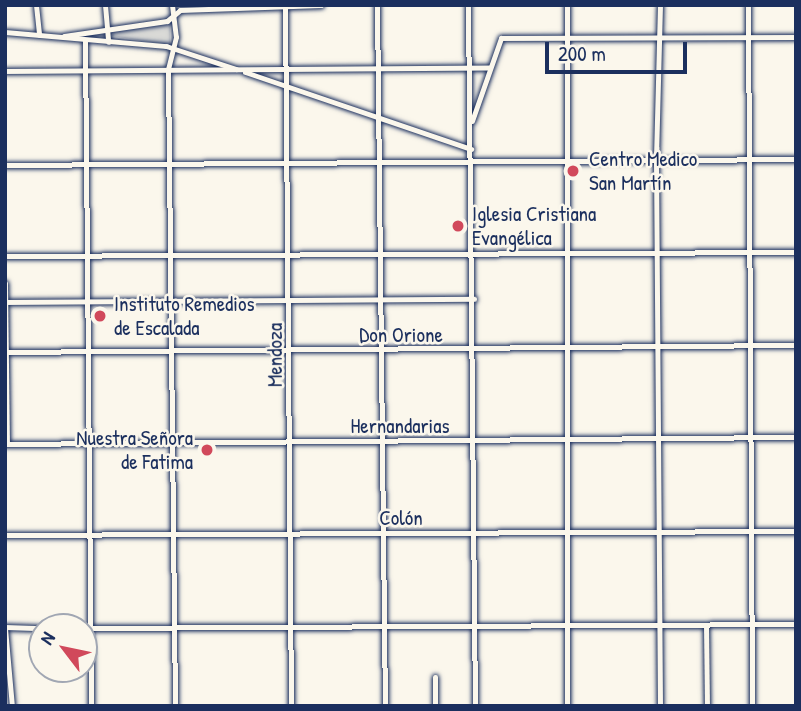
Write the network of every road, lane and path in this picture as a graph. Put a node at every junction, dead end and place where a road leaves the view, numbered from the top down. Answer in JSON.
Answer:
{"nodes":[{"id":1,"x":36,"y":5,"type":"edge"},
{"id":2,"x":105,"y":5,"type":"edge"},
{"id":3,"x":172,"y":5,"type":"edge"},
{"id":4,"x":321,"y":5,"type":"edge"},
{"id":5,"x":377,"y":5,"type":"edge"},
{"id":6,"x":468,"y":5,"type":"edge"},
{"id":7,"x":567,"y":5,"type":"edge"},
{"id":8,"x":660,"y":5,"type":"edge"},
{"id":9,"x":748,"y":5,"type":"edge"},
{"id":10,"x":285,"y":6,"type":"edge"},
{"id":11,"x":173,"y":16,"type":"junction"},
{"id":12,"x":107,"y":29,"type":"junction"},
{"id":13,"x":5,"y":32,"type":"edge"},
{"id":14,"x":39,"y":36,"type":"junction"},
{"id":15,"x":60,"y":36,"type":"junction"},
{"id":16,"x":568,"y":36,"type":"junction"},
{"id":17,"x":749,"y":36,"type":"junction"},
{"id":18,"x":659,"y":37,"type":"junction"},
{"id":19,"x":796,"y":37,"type":"edge"},
{"id":20,"x":85,"y":41,"type":"junction"},
{"id":21,"x":108,"y":42,"type":"junction"},
{"id":22,"x":172,"y":47,"type":"junction"},
{"id":23,"x":470,"y":68,"type":"junction"},
{"id":24,"x":489,"y":68,"type":"junction"},
{"id":25,"x":287,"y":69,"type":"junction"},
{"id":26,"x":379,"y":69,"type":"junction"},
{"id":27,"x":168,"y":70,"type":"junction"},
{"id":28,"x":5,"y":71,"type":"edge"},
{"id":29,"x":86,"y":71,"type":"junction"},
{"id":30,"x":241,"y":71,"type":"junction"},
{"id":31,"x":287,"y":86,"type":"junction"},
{"id":32,"x":379,"y":117,"type":"junction"},
{"id":33,"x":471,"y":124,"type":"junction"},
{"id":34,"x":471,"y":149,"type":"junction"},
{"id":35,"x":748,"y":159,"type":"junction"},
{"id":36,"x":796,"y":159,"type":"edge"},
{"id":37,"x":565,"y":160,"type":"junction"},
{"id":38,"x":656,"y":160,"type":"junction"},
{"id":39,"x":381,"y":161,"type":"junction"},
{"id":40,"x":472,"y":161,"type":"junction"},
{"id":41,"x":87,"y":163,"type":"junction"},
{"id":42,"x":169,"y":163,"type":"junction"},
{"id":43,"x":289,"y":163,"type":"junction"},
{"id":44,"x":5,"y":164,"type":"edge"},
{"id":45,"x":656,"y":252,"type":"junction"},
{"id":46,"x":749,"y":252,"type":"junction"},
{"id":47,"x":796,"y":252,"type":"edge"},
{"id":48,"x":565,"y":253,"type":"junction"},
{"id":49,"x":382,"y":254,"type":"junction"},
{"id":50,"x":474,"y":254,"type":"junction"},
{"id":51,"x":290,"y":255,"type":"junction"},
{"id":52,"x":5,"y":256,"type":"edge"},
{"id":53,"x":88,"y":256,"type":"junction"},
{"id":54,"x":172,"y":256,"type":"junction"},
{"id":55,"x":5,"y":283,"type":"edge"},
{"id":56,"x":474,"y":299,"type":"junction"},
{"id":57,"x":290,"y":300,"type":"junction"},
{"id":58,"x":383,"y":300,"type":"junction"},
{"id":59,"x":89,"y":301,"type":"junction"},
{"id":60,"x":172,"y":301,"type":"junction"},
{"id":61,"x":5,"y":302,"type":"edge"},
{"id":62,"x":566,"y":345,"type":"junction"},
{"id":63,"x":658,"y":345,"type":"junction"},
{"id":64,"x":750,"y":345,"type":"junction"},
{"id":65,"x":796,"y":345,"type":"edge"},
{"id":66,"x":475,"y":349,"type":"junction"},
{"id":67,"x":383,"y":350,"type":"junction"},
{"id":68,"x":89,"y":351,"type":"junction"},
{"id":69,"x":6,"y":352,"type":"edge"},
{"id":70,"x":172,"y":352,"type":"junction"},
{"id":71,"x":290,"y":352,"type":"junction"},
{"id":72,"x":796,"y":437,"type":"edge"},
{"id":73,"x":751,"y":438,"type":"junction"},
{"id":74,"x":566,"y":439,"type":"junction"},
{"id":75,"x":659,"y":439,"type":"junction"},
{"id":76,"x":291,"y":441,"type":"junction"},
{"id":77,"x":475,"y":441,"type":"junction"},
{"id":78,"x":90,"y":443,"type":"junction"},
{"id":79,"x":173,"y":443,"type":"junction"},
{"id":80,"x":383,"y":443,"type":"junction"},
{"id":81,"x":6,"y":444,"type":"edge"},
{"id":82,"x":659,"y":531,"type":"junction"},
{"id":83,"x":752,"y":531,"type":"junction"},
{"id":84,"x":796,"y":531,"type":"edge"},
{"id":85,"x":567,"y":532,"type":"junction"},
{"id":86,"x":384,"y":533,"type":"junction"},
{"id":87,"x":291,"y":534,"type":"junction"},
{"id":88,"x":475,"y":534,"type":"junction"},
{"id":89,"x":5,"y":535,"type":"edge"},
{"id":90,"x":90,"y":535,"type":"junction"},
{"id":91,"x":174,"y":536,"type":"junction"},
{"id":92,"x":87,"y":613,"type":"edge"},
{"id":93,"x":752,"y":624,"type":"junction"},
{"id":94,"x":796,"y":624,"type":"edge"},
{"id":95,"x":659,"y":625,"type":"junction"},
{"id":96,"x":706,"y":625,"type":"junction"},
{"id":97,"x":385,"y":626,"type":"junction"},
{"id":98,"x":476,"y":626,"type":"junction"},
{"id":99,"x":567,"y":626,"type":"junction"},
{"id":100,"x":291,"y":627,"type":"junction"},
{"id":101,"x":5,"y":628,"type":"edge"},
{"id":102,"x":28,"y":628,"type":"edge"},
{"id":103,"x":98,"y":628,"type":"edge"},
{"id":104,"x":174,"y":628,"type":"junction"},
{"id":105,"x":435,"y":677,"type":"dead end"},
{"id":106,"x":90,"y":683,"type":"edge"},
{"id":107,"x":12,"y":706,"type":"edge"},
{"id":108,"x":91,"y":706,"type":"edge"},
{"id":109,"x":175,"y":706,"type":"edge"},
{"id":110,"x":291,"y":706,"type":"edge"},
{"id":111,"x":384,"y":706,"type":"edge"},
{"id":112,"x":435,"y":706,"type":"edge"},
{"id":113,"x":475,"y":706,"type":"edge"},
{"id":114,"x":567,"y":706,"type":"edge"},
{"id":115,"x":660,"y":706,"type":"edge"},
{"id":116,"x":707,"y":706,"type":"edge"},
{"id":117,"x":752,"y":706,"type":"edge"}],
"edges":[{"from":1,"to":14,"type":"street"},
{"from":2,"to":12,"type":"street"},
{"from":3,"to":11,"type":"street"},
{"from":4,"to":10,"type":"street"},
{"from":5,"to":26,"type":"street"},
{"from":6,"to":23,"type":"street"},
{"from":7,"to":16,"type":"street"},
{"from":8,"to":18,"type":"street"},
{"from":9,"to":17,"type":"street"},
{"from":10,"to":11,"type":"street"},
{"from":10,"to":25,"type":"street","name":"Mendoza"},
{"from":11,"to":12,"type":"street"},
{"from":11,"to":22,"type":"street"},
{"from":12,"to":15,"type":"street"},
{"from":12,"to":21,"type":"street"},
{"from":13,"to":14,"type":"street"},
{"from":14,"to":15,"type":"street"},
{"from":15,"to":20,"type":"street"},
{"from":16,"to":18,"type":"street"},
{"from":16,"to":24,"type":"street"},
{"from":16,"to":37,"type":"street"},
{"from":17,"to":18,"type":"street"},
{"from":17,"to":19,"type":"street"},
{"from":17,"to":35,"type":"street"},
{"from":18,"to":38,"type":"street"},
{"from":20,"to":21,"type":"street"},
{"from":20,"to":29,"type":"street"},
{"from":21,"to":22,"type":"street"},
{"from":22,"to":27,"type":"street"},
{"from":22,"to":30,"type":"street"},
{"from":23,"to":24,"type":"street"},
{"from":23,"to":26,"type":"street"},
{"from":23,"to":33,"type":"street"},
{"from":24,"to":33,"type":"street"},
{"from":25,"to":26,"type":"street"},
{"from":25,"to":30,"type":"street"},
{"from":25,"to":31,"type":"street","name":"Mendoza"},
{"from":26,"to":32,"type":"street"},
{"from":27,"to":29,"type":"street"},
{"from":27,"to":30,"type":"street"},
{"from":27,"to":42,"type":"street"},
{"from":28,"to":29,"type":"street"},
{"from":29,"to":41,"type":"street"},
{"from":30,"to":31,"type":"street"},
{"from":31,"to":32,"type":"street"},
{"from":31,"to":43,"type":"street","name":"Mendoza"},
{"from":32,"to":34,"type":"street"},
{"from":32,"to":39,"type":"street"},
{"from":33,"to":34,"type":"street"},
{"from":34,"to":40,"type":"street"},
{"from":35,"to":36,"type":"street"},
{"from":35,"to":38,"type":"street"},
{"from":35,"to":46,"type":"street"},
{"from":37,"to":38,"type":"street"},
{"from":37,"to":40,"type":"street"},
{"from":37,"to":48,"type":"street"},
{"from":38,"to":45,"type":"street"},
{"from":39,"to":40,"type":"street"},
{"from":39,"to":43,"type":"street"},
{"from":39,"to":49,"type":"street"},
{"from":40,"to":50,"type":"street"},
{"from":41,"to":42,"type":"street"},
{"from":41,"to":44,"type":"street"},
{"from":41,"to":53,"type":"street"},
{"from":42,"to":43,"type":"street"},
{"from":42,"to":54,"type":"street"},
{"from":43,"to":51,"type":"street","name":"Mendoza"},
{"from":45,"to":46,"type":"street"},
{"from":45,"to":48,"type":"street"},
{"from":45,"to":63,"type":"street"},
{"from":46,"to":47,"type":"street"},
{"from":46,"to":64,"type":"street"},
{"from":48,"to":50,"type":"street"},
{"from":48,"to":62,"type":"street"},
{"from":49,"to":50,"type":"street"},
{"from":49,"to":51,"type":"street"},
{"from":49,"to":58,"type":"street"},
{"from":50,"to":56,"type":"street"},
{"from":51,"to":54,"type":"street"},
{"from":51,"to":57,"type":"street","name":"Mendoza"},
{"from":52,"to":53,"type":"street"},
{"from":53,"to":54,"type":"street"},
{"from":53,"to":59,"type":"street"},
{"from":54,"to":60,"type":"street"},
{"from":55,"to":61,"type":"street"},
{"from":56,"to":58,"type":"street"},
{"from":56,"to":66,"type":"street"},
{"from":57,"to":58,"type":"street"},
{"from":57,"to":60,"type":"street"},
{"from":57,"to":71,"type":"street","name":"Mendoza"},
{"from":58,"to":67,"type":"street"},
{"from":59,"to":60,"type":"street"},
{"from":59,"to":61,"type":"street"},
{"from":59,"to":68,"type":"street"},
{"from":60,"to":70,"type":"street"},
{"from":61,"to":69,"type":"street"},
{"from":62,"to":63,"type":"street","name":"Don Orione"},
{"from":62,"to":66,"type":"street","name":"Don Orione"},
{"from":62,"to":74,"type":"street"},
{"from":63,"to":64,"type":"street","name":"Don Orione"},
{"from":63,"to":75,"type":"street"},
{"from":64,"to":65,"type":"street","name":"Don Orione"},
{"from":64,"to":73,"type":"street"},
{"from":66,"to":67,"type":"street","name":"Don Orione"},
{"from":66,"to":77,"type":"street"},
{"from":67,"to":71,"type":"street","name":"Don Orione"},
{"from":67,"to":80,"type":"street"},
{"from":68,"to":69,"type":"street","name":"Don Orione"},
{"from":68,"to":70,"type":"street","name":"Don Orione"},
{"from":68,"to":78,"type":"street"},
{"from":69,"to":81,"type":"street"},
{"from":70,"to":71,"type":"street","name":"Don Orione"},
{"from":70,"to":79,"type":"street"},
{"from":71,"to":76,"type":"street","name":"Mendoza"},
{"from":72,"to":73,"type":"street","name":"Hernandarias"},
{"from":73,"to":75,"type":"street","name":"Hernandarias"},
{"from":73,"to":83,"type":"street"},
{"from":74,"to":75,"type":"street","name":"Hernandarias"},
{"from":74,"to":77,"type":"street","name":"Hernandarias"},
{"from":74,"to":85,"type":"street"},
{"from":75,"to":82,"type":"street"},
{"from":76,"to":79,"type":"street","name":"Hernandarias"},
{"from":76,"to":80,"type":"street","name":"Hernandarias"},
{"from":76,"to":87,"type":"street","name":"Mendoza"},
{"from":77,"to":80,"type":"street","name":"Hernandarias"},
{"from":77,"to":88,"type":"street"},
{"from":78,"to":79,"type":"street","name":"Hernandarias"},
{"from":78,"to":81,"type":"street","name":"Hernandarias"},
{"from":78,"to":90,"type":"street"},
{"from":79,"to":91,"type":"street"},
{"from":80,"to":86,"type":"street"},
{"from":82,"to":83,"type":"street","name":"Colón"},
{"from":82,"to":85,"type":"street","name":"Colón"},
{"from":82,"to":95,"type":"street"},
{"from":83,"to":84,"type":"street","name":"Colón"},
{"from":83,"to":93,"type":"street"},
{"from":85,"to":88,"type":"street","name":"Colón"},
{"from":85,"to":99,"type":"street"},
{"from":86,"to":87,"type":"street","name":"Colón"},
{"from":86,"to":88,"type":"street","name":"Colón"},
{"from":86,"to":97,"type":"street"},
{"from":87,"to":91,"type":"street","name":"Colón"},
{"from":87,"to":100,"type":"street","name":"Mendoza"},
{"from":88,"to":98,"type":"street"},
{"from":89,"to":90,"type":"street","name":"Colón"},
{"from":90,"to":91,"type":"street","name":"Colón"},
{"from":90,"to":92,"type":"street"},
{"from":91,"to":104,"type":"street"},
{"from":93,"to":94,"type":"street"},
{"from":93,"to":96,"type":"street"},
{"from":93,"to":117,"type":"street"},
{"from":95,"to":96,"type":"street"},
{"from":95,"to":99,"type":"street"},
{"from":95,"to":115,"type":"street"},
{"from":96,"to":116,"type":"street"},
{"from":97,"to":98,"type":"street"},
{"from":97,"to":100,"type":"street"},
{"from":97,"to":111,"type":"street"},
{"from":98,"to":99,"type":"street"},
{"from":98,"to":113,"type":"street"},
{"from":99,"to":114,"type":"street"},
{"from":100,"to":104,"type":"street"},
{"from":100,"to":110,"type":"street","name":"Mendoza"},
{"from":101,"to":102,"type":"street"},
{"from":101,"to":107,"type":"street"},
{"from":103,"to":104,"type":"street"},
{"from":104,"to":109,"type":"street"},
{"from":105,"to":112,"type":"street"},
{"from":106,"to":108,"type":"street"}]}
